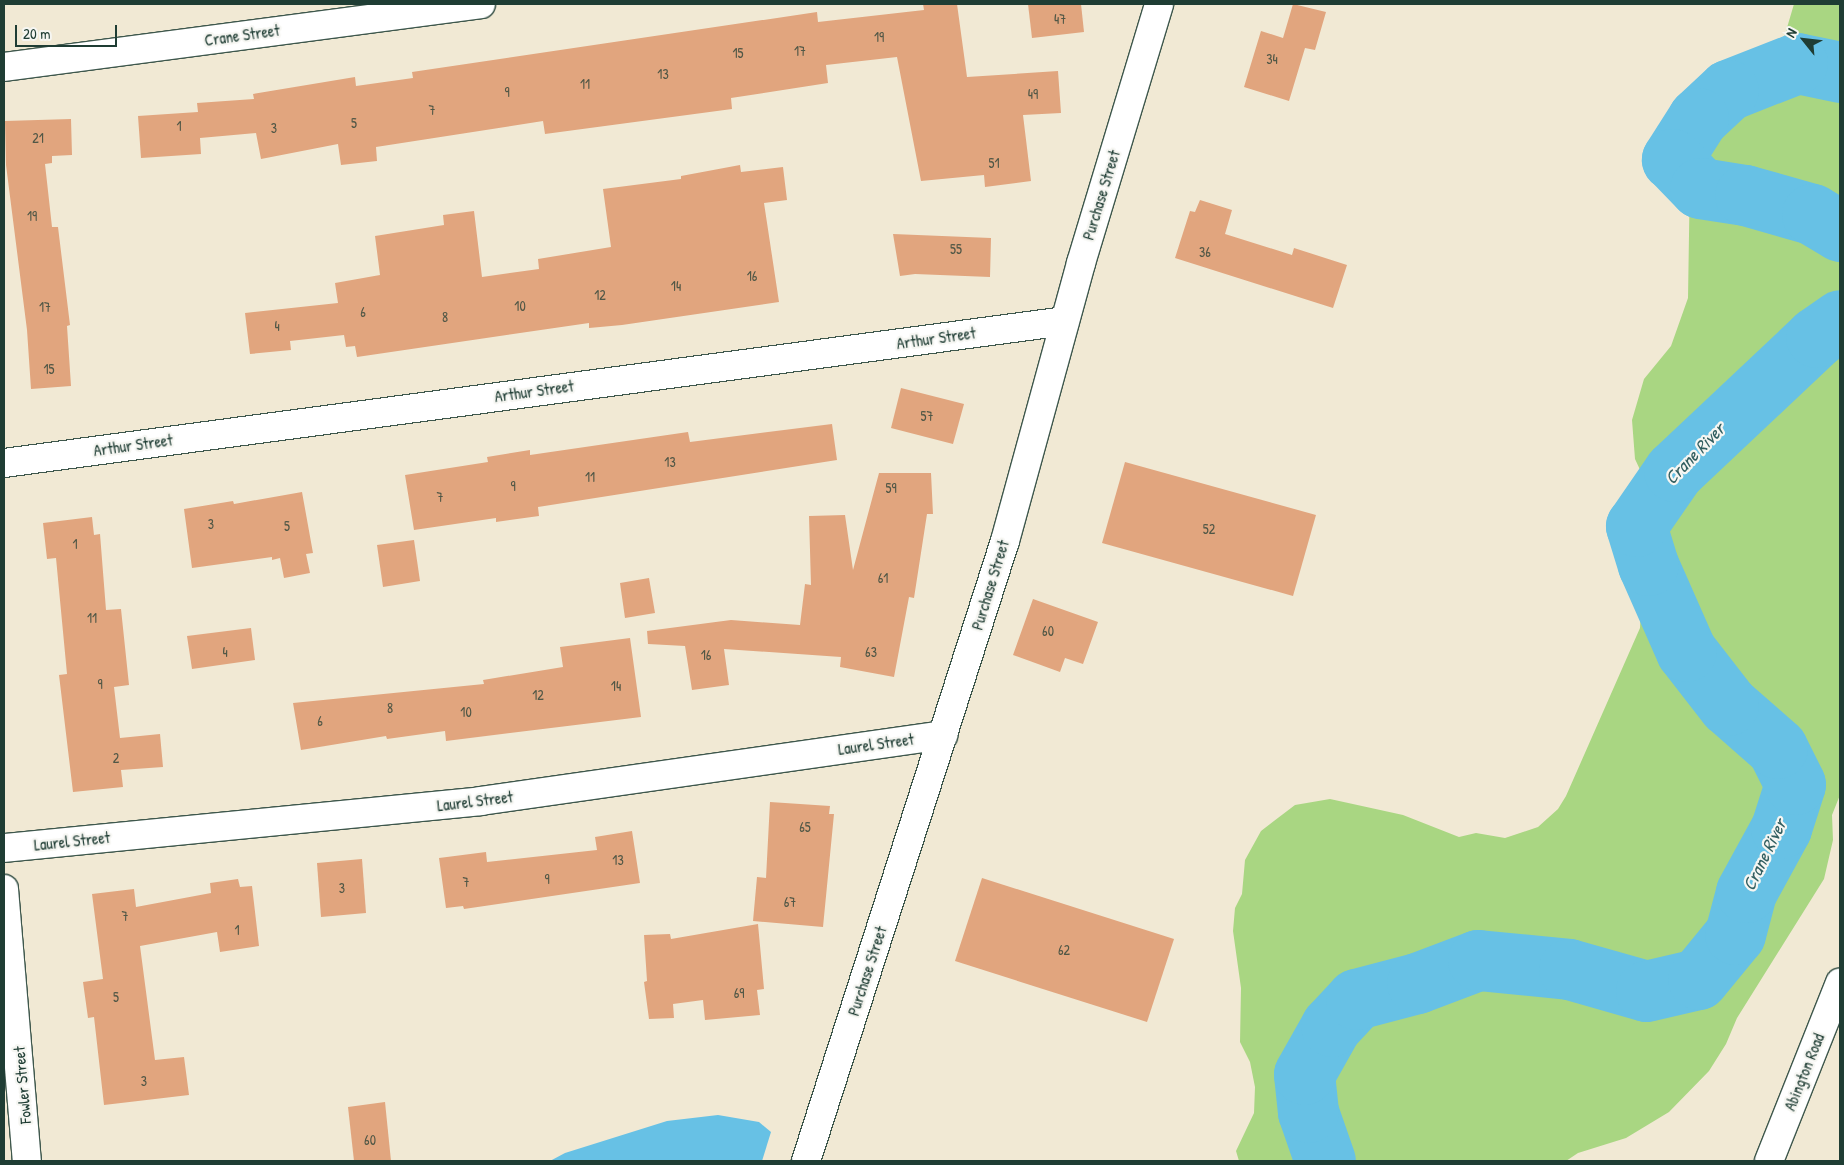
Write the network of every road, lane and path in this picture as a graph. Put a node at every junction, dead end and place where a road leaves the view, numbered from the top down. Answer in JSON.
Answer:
{"nodes":[{"id":1,"x":481,"y":4,"type":"edge"},
{"id":2,"x":1159,"y":4,"type":"edge"},
{"id":3,"x":4,"y":67,"type":"edge"},
{"id":4,"x":1065,"y":321,"type":"junction"},
{"id":5,"x":4,"y":463,"type":"edge"},
{"id":6,"x":943,"y":734,"type":"junction"},
{"id":7,"x":4,"y":848,"type":"edge"},
{"id":8,"x":4,"y":889,"type":"edge"},
{"id":9,"x":1840,"y":983,"type":"edge"},
{"id":10,"x":27,"y":1161,"type":"edge"},
{"id":11,"x":806,"y":1161,"type":"edge"},
{"id":12,"x":1769,"y":1161,"type":"edge"}],
"edges":[{"from":1,"to":3,"type":"street","name":"Crane Street"},
{"from":2,"to":4,"type":"street","name":"Purchase Street"},
{"from":4,"to":5,"type":"street","name":"Arthur Street"},
{"from":4,"to":6,"type":"street","name":"Purchase Street"},
{"from":6,"to":7,"type":"street","name":"Laurel Street"},
{"from":6,"to":11,"type":"street","name":"Purchase Street"},
{"from":8,"to":10,"type":"street","name":"Fowler Street"},
{"from":9,"to":12,"type":"street","name":"Abington Road"}]}
